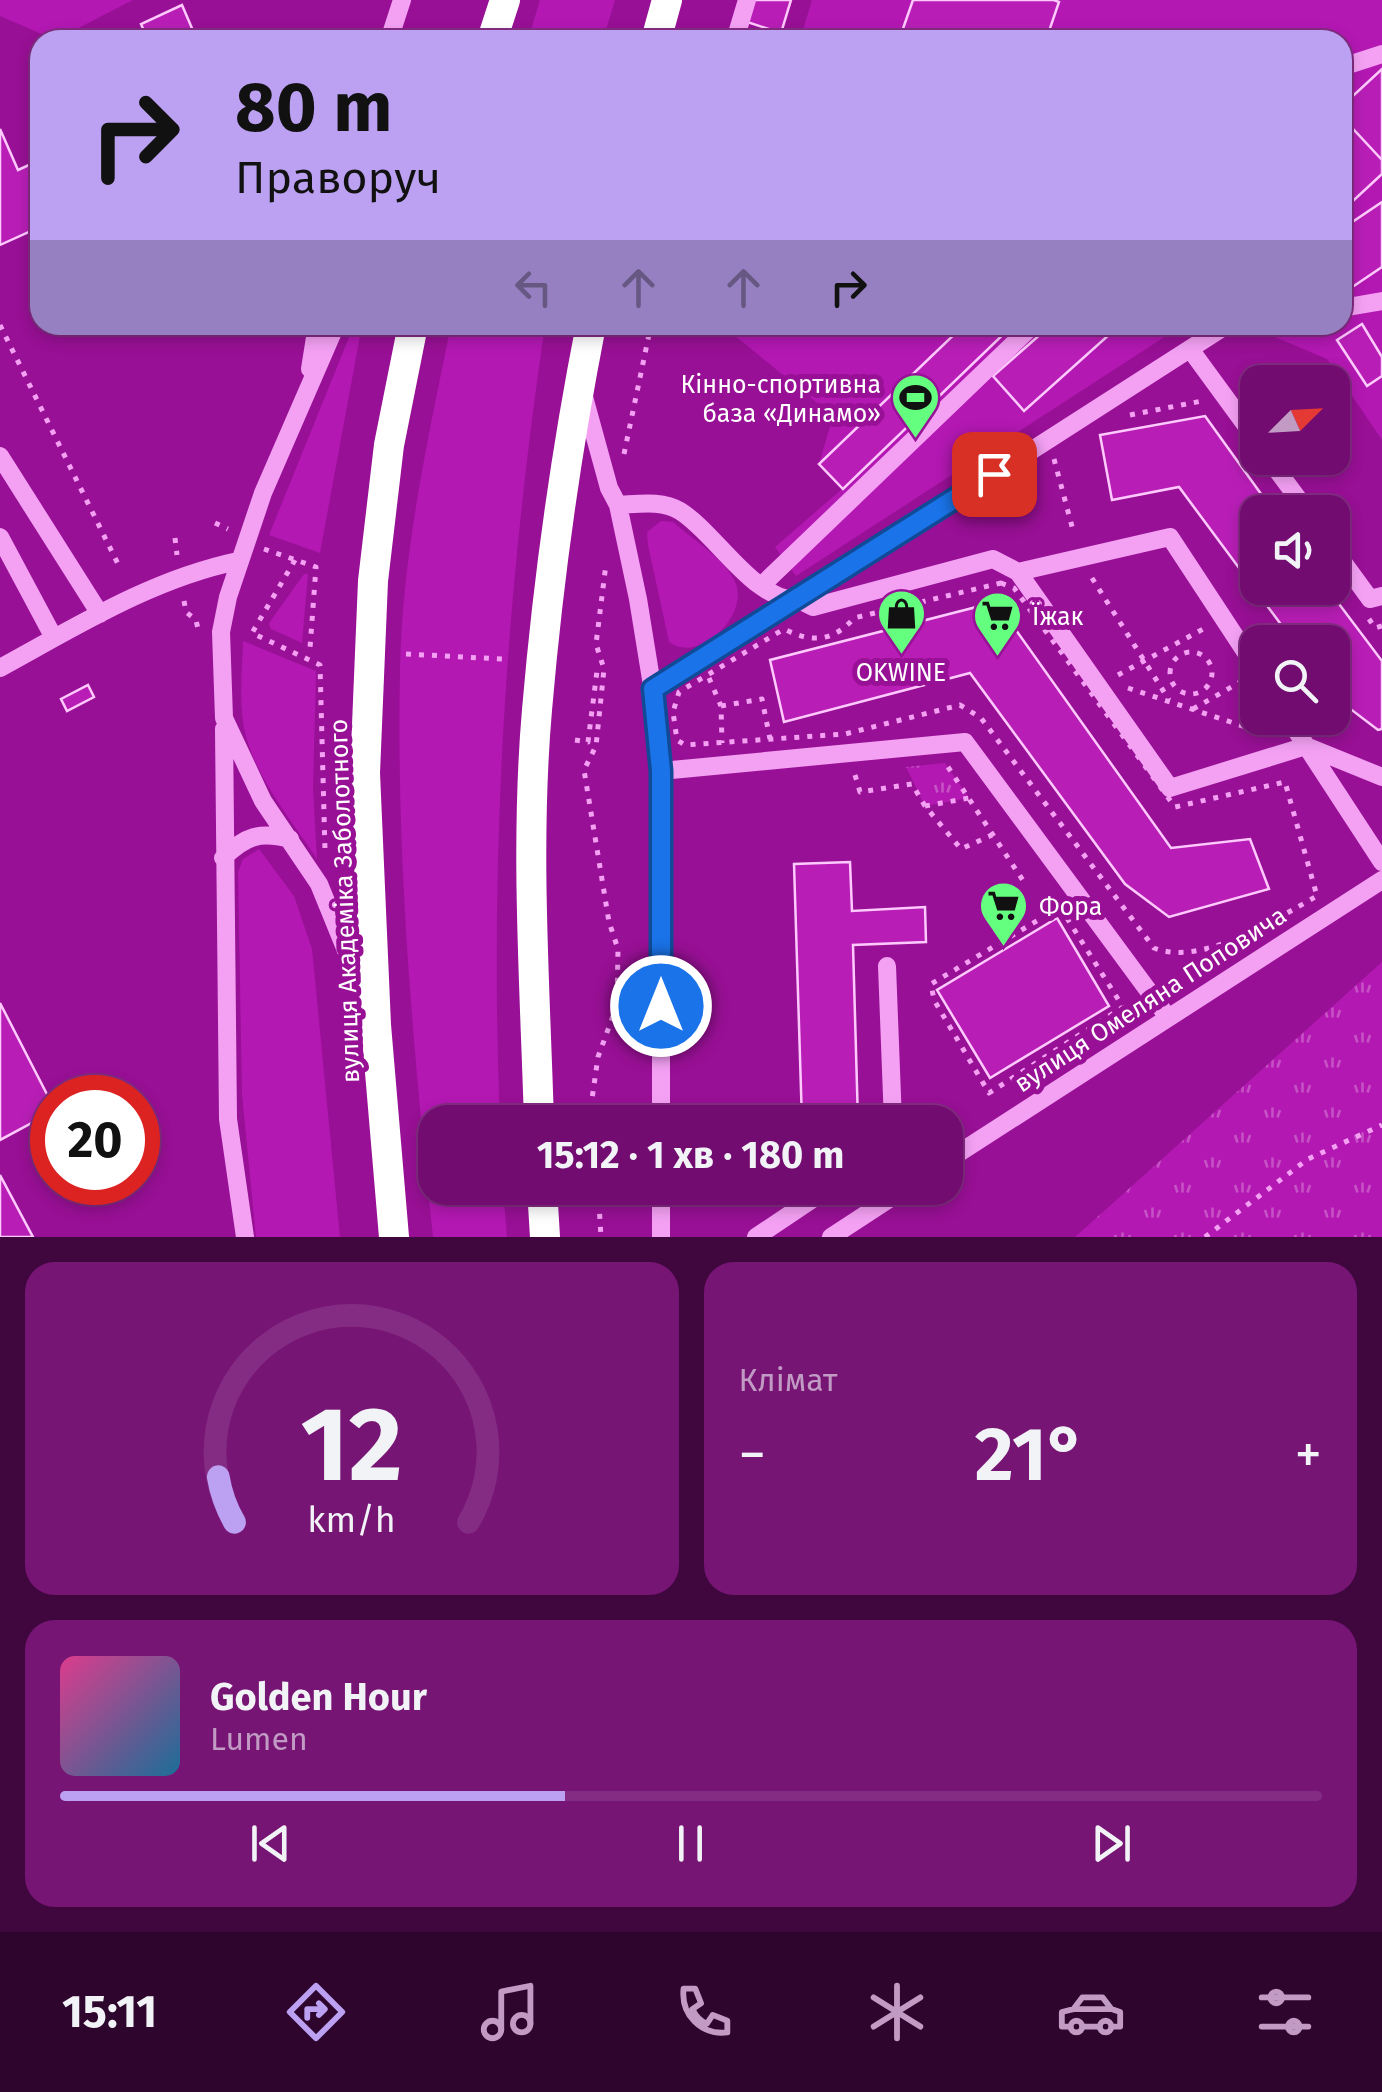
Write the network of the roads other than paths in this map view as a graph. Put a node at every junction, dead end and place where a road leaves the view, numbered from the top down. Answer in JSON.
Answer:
{"nodes":[{"id":1,"x":402,"y":0,"type":"edge"},
{"id":2,"x":505,"y":0,"type":"edge"},
{"id":3,"x":747,"y":0,"type":"edge"},
{"id":4,"x":392,"y":30,"type":"edge"},
{"id":5,"x":495,"y":30,"type":"edge"},
{"id":6,"x":739,"y":30,"type":"edge"},
{"id":7,"x":1382,"y":54,"type":"edge"},
{"id":8,"x":1352,"y":64,"type":"edge"},
{"id":9,"x":1382,"y":301,"type":"edge"},
{"id":10,"x":1352,"y":306,"type":"edge"},
{"id":11,"x":315,"y":335,"type":"edge"},
{"id":12,"x":332,"y":335,"type":"edge"},
{"id":13,"x":411,"y":335,"type":"edge"},
{"id":14,"x":590,"y":335,"type":"edge"},
{"id":15,"x":1024,"y":335,"type":"edge"},
{"id":16,"x":1211,"y":335,"type":"edge"},
{"id":17,"x":1190,"y":348,"type":"junction"},
{"id":18,"x":580,"y":383,"type":"junction"},
{"id":19,"x":306,"y":393,"type":"junction"},
{"id":20,"x":1240,"y":417,"type":"edge"},
{"id":21,"x":0,"y":456,"type":"edge"},
{"id":22,"x":616,"y":502,"type":"junction"},
{"id":23,"x":0,"y":537,"type":"edge"},
{"id":24,"x":238,"y":561,"type":"junction"},
{"id":25,"x":1350,"y":571,"type":"edge"},
{"id":26,"x":1018,"y":572,"type":"junction"},
{"id":27,"x":761,"y":586,"type":"junction"},
{"id":28,"x":1382,"y":596,"type":"edge"},
{"id":29,"x":798,"y":600,"type":"junction"},
{"id":30,"x":100,"y":614,"type":"junction"},
{"id":31,"x":54,"y":638,"type":"junction"},
{"id":32,"x":1240,"y":656,"type":"edge"},
{"id":33,"x":0,"y":668,"type":"edge"},
{"id":34,"x":653,"y":689,"type":"junction"},
{"id":35,"x":224,"y":718,"type":"junction"},
{"id":36,"x":1295,"y":735,"type":"edge"},
{"id":37,"x":1306,"y":746,"type":"junction"},
{"id":38,"x":661,"y":771,"type":"junction"},
{"id":39,"x":1382,"y":777,"type":"edge"},
{"id":40,"x":290,"y":839,"type":"junction"},
{"id":41,"x":224,"y":858,"type":"junction"},
{"id":42,"x":1382,"y":862,"type":"edge"},
{"id":43,"x":1382,"y":880,"type":"edge"},
{"id":44,"x":887,"y":966,"type":"dead end"},
{"id":45,"x":1168,"y":1016,"type":"junction"},
{"id":46,"x":376,"y":1025,"type":"junction"},
{"id":47,"x":539,"y":1105,"type":"edge"},
{"id":48,"x":661,"y":1105,"type":"edge"},
{"id":49,"x":892,"y":1105,"type":"edge"},
{"id":50,"x":963,"y":1150,"type":"edge"},
{"id":51,"x":543,"y":1205,"type":"edge"},
{"id":52,"x":661,"y":1205,"type":"edge"},
{"id":53,"x":804,"y":1205,"type":"edge"},
{"id":54,"x":877,"y":1205,"type":"edge"},
{"id":55,"x":245,"y":1237,"type":"edge"},
{"id":56,"x":394,"y":1237,"type":"edge"},
{"id":57,"x":545,"y":1237,"type":"edge"},
{"id":58,"x":661,"y":1237,"type":"edge"},
{"id":59,"x":756,"y":1237,"type":"edge"},
{"id":60,"x":831,"y":1237,"type":"edge"}],
"edges":[{"from":1,"to":4,"type":"street"},
{"from":2,"to":5,"type":"highway"},
{"from":3,"to":6,"type":"street"},
{"from":7,"to":8,"type":"street"},
{"from":9,"to":10,"type":"street"},
{"from":11,"to":19,"type":"street"},
{"from":12,"to":19,"type":"street"},
{"from":13,"to":46,"type":"highway","name":"вулиця Академіка Заболотного"},
{"from":14,"to":18,"type":"highway"},
{"from":15,"to":27,"type":"street"},
{"from":16,"to":17,"type":"street"},
{"from":17,"to":20,"type":"street"},
{"from":17,"to":29,"type":"street"},
{"from":18,"to":22,"type":"street"},
{"from":18,"to":47,"type":"highway"},
{"from":19,"to":24,"type":"street"},
{"from":21,"to":30,"type":"street"},
{"from":22,"to":27,"type":"street"},
{"from":22,"to":34,"type":"street"},
{"from":23,"to":31,"type":"street"},
{"from":24,"to":30,"type":"street"},
{"from":24,"to":35,"type":"street"},
{"from":25,"to":28,"type":"street"},
{"from":26,"to":29,"type":"street"},
{"from":26,"to":32,"type":"street"},
{"from":26,"to":37,"type":"street"},
{"from":27,"to":29,"type":"street"},
{"from":29,"to":34,"type":"street"},
{"from":30,"to":31,"type":"street"},
{"from":31,"to":33,"type":"street"},
{"from":34,"to":38,"type":"street"},
{"from":35,"to":40,"type":"street"},
{"from":35,"to":41,"type":"street"},
{"from":36,"to":37,"type":"street"},
{"from":37,"to":39,"type":"street"},
{"from":37,"to":42,"type":"street"},
{"from":38,"to":45,"type":"street"},
{"from":38,"to":48,"type":"street"},
{"from":40,"to":41,"type":"street"},
{"from":40,"to":46,"type":"street"},
{"from":41,"to":55,"type":"street"},
{"from":43,"to":45,"type":"street","name":"вулиця Омеляна Поповича"},
{"from":44,"to":49,"type":"street"},
{"from":45,"to":50,"type":"street","name":"вулиця Омеляна Поповича"},
{"from":46,"to":56,"type":"highway","name":"вулиця Академіка Заболотного"},
{"from":51,"to":57,"type":"highway"},
{"from":52,"to":58,"type":"street"},
{"from":53,"to":59,"type":"street"},
{"from":54,"to":60,"type":"street"}]}
